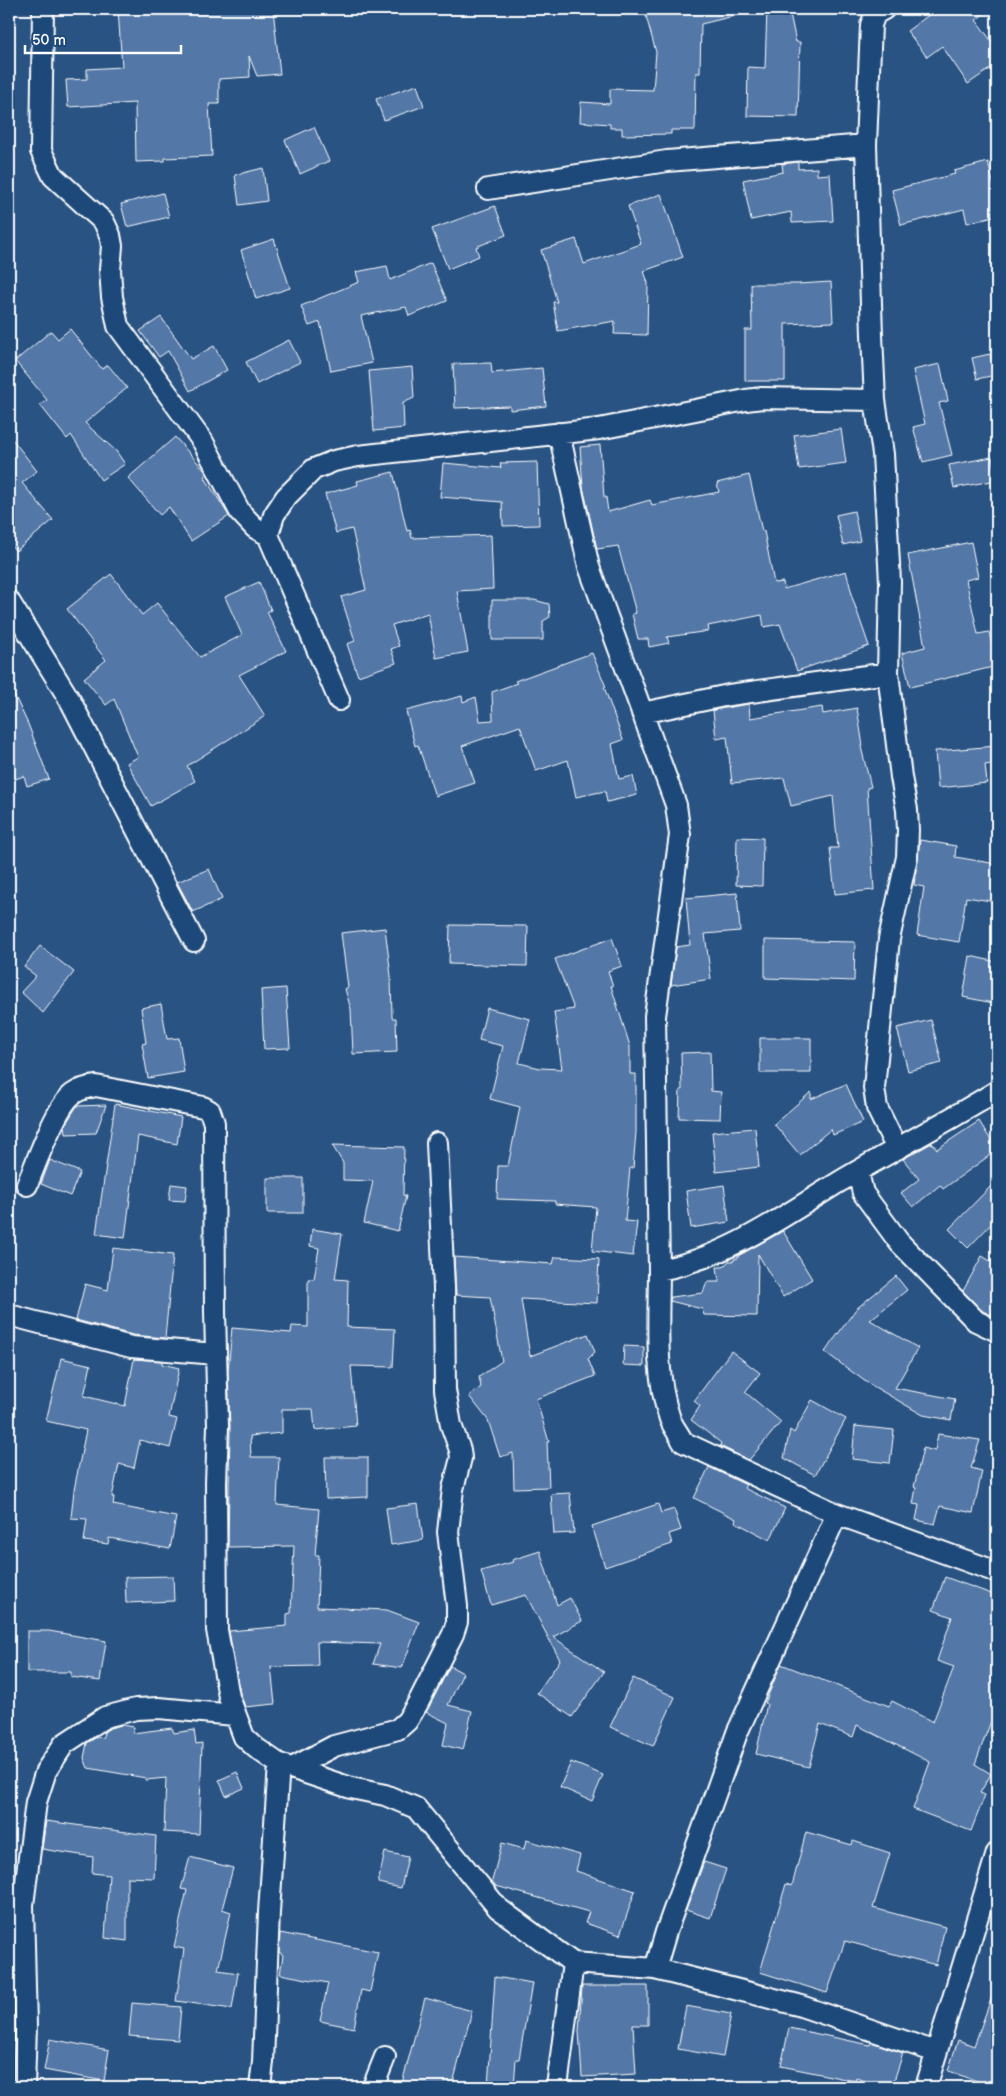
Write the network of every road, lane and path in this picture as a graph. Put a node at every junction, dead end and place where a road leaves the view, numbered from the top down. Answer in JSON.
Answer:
{"nodes":[{"id":1,"x":44,"y":9,"type":"edge"},
{"id":2,"x":884,"y":9,"type":"edge"},
{"id":3,"x":866,"y":145,"type":"junction"},
{"id":4,"x":488,"y":190,"type":"dead end"},
{"id":5,"x":875,"y":400,"type":"junction"},
{"id":6,"x":559,"y":433,"type":"junction"},
{"id":7,"x":268,"y":535,"type":"junction"},
{"id":8,"x":9,"y":601,"type":"edge"},
{"id":9,"x":888,"y":673,"type":"junction"},
{"id":10,"x":339,"y":700,"type":"dead end"},
{"id":11,"x":642,"y":713,"type":"junction"},
{"id":12,"x":194,"y":941,"type":"dead end"},
{"id":13,"x":997,"y":1092,"type":"edge"},
{"id":14,"x":437,"y":1143,"type":"dead end"},
{"id":15,"x":897,"y":1149,"type":"junction"},
{"id":16,"x":849,"y":1177,"type":"junction"},
{"id":17,"x":27,"y":1185,"type":"dead end"},
{"id":18,"x":659,"y":1270,"type":"junction"},
{"id":19,"x":9,"y":1315,"type":"edge"},
{"id":20,"x":997,"y":1331,"type":"edge"},
{"id":21,"x":216,"y":1354,"type":"junction"},
{"id":22,"x":837,"y":1514,"type":"junction"},
{"id":23,"x":997,"y":1572,"type":"edge"},
{"id":24,"x":234,"y":1715,"type":"junction"},
{"id":25,"x":285,"y":1766,"type":"junction"},
{"id":26,"x":997,"y":1852,"type":"edge"},
{"id":27,"x":17,"y":1963,"type":"edge"},
{"id":28,"x":573,"y":1963,"type":"junction"},
{"id":29,"x":655,"y":1969,"type":"junction"},
{"id":30,"x":936,"y":2052,"type":"junction"},
{"id":31,"x":385,"y":2057,"type":"dead end"},
{"id":32,"x":24,"y":2087,"type":"edge"},
{"id":33,"x":260,"y":2087,"type":"edge"},
{"id":34,"x":374,"y":2087,"type":"edge"},
{"id":35,"x":558,"y":2087,"type":"edge"},
{"id":36,"x":926,"y":2087,"type":"edge"}],
"edges":[{"from":1,"to":7,"type":"street"},
{"from":2,"to":3,"type":"street"},
{"from":3,"to":4,"type":"street"},
{"from":3,"to":5,"type":"street"},
{"from":5,"to":6,"type":"street"},
{"from":5,"to":9,"type":"street"},
{"from":6,"to":7,"type":"street"},
{"from":6,"to":11,"type":"street"},
{"from":7,"to":10,"type":"street"},
{"from":8,"to":12,"type":"street"},
{"from":9,"to":11,"type":"street"},
{"from":9,"to":15,"type":"street"},
{"from":11,"to":18,"type":"street"},
{"from":13,"to":15,"type":"street"},
{"from":14,"to":25,"type":"street"},
{"from":15,"to":16,"type":"street"},
{"from":16,"to":18,"type":"street"},
{"from":16,"to":20,"type":"street"},
{"from":17,"to":21,"type":"street"},
{"from":18,"to":22,"type":"street"},
{"from":19,"to":21,"type":"street"},
{"from":21,"to":24,"type":"street"},
{"from":22,"to":23,"type":"street"},
{"from":22,"to":29,"type":"street"},
{"from":24,"to":25,"type":"street"},
{"from":24,"to":27,"type":"street"},
{"from":25,"to":28,"type":"street"},
{"from":25,"to":33,"type":"street"},
{"from":26,"to":30,"type":"street"},
{"from":27,"to":32,"type":"street"},
{"from":28,"to":29,"type":"street"},
{"from":28,"to":35,"type":"street"},
{"from":29,"to":30,"type":"street"},
{"from":30,"to":36,"type":"street"},
{"from":31,"to":34,"type":"street"}]}
